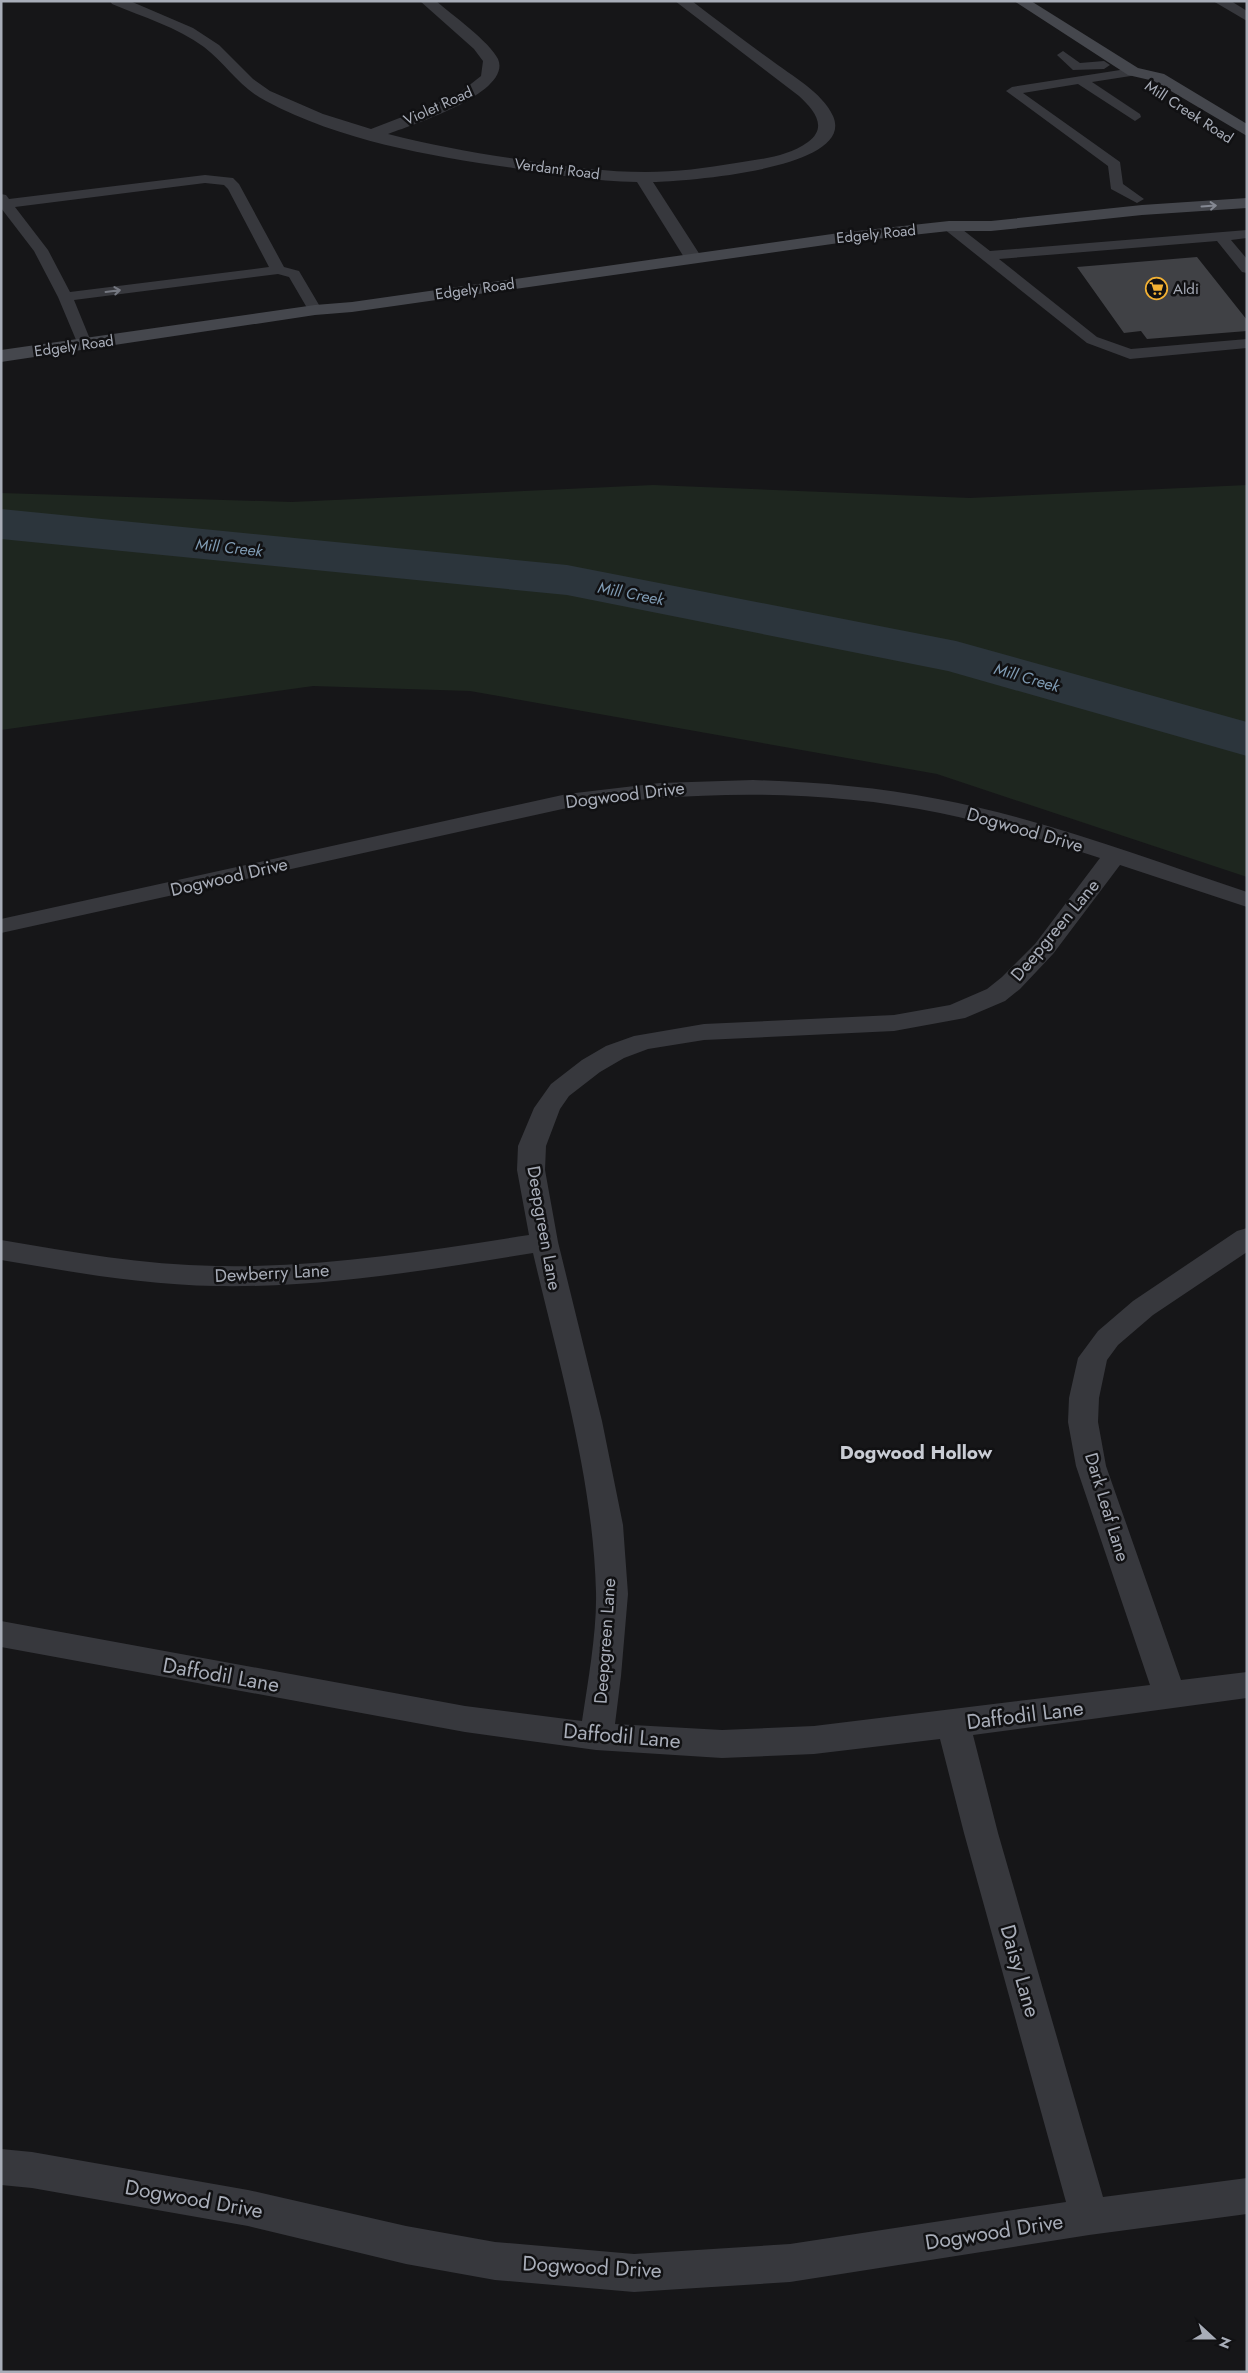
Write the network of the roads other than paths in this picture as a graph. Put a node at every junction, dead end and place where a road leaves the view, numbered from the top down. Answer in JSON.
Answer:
{"nodes":[{"id":1,"x":117,"y":1,"type":"edge"},
{"id":2,"x":428,"y":1,"type":"edge"},
{"id":3,"x":682,"y":1,"type":"edge"},
{"id":4,"x":1021,"y":1,"type":"edge"},
{"id":5,"x":1220,"y":1,"type":"edge"},
{"id":6,"x":1247,"y":17,"type":"edge"},
{"id":7,"x":1063,"y":55,"type":"dead end"},
{"id":8,"x":1126,"y":68,"type":"junction"},
{"id":9,"x":1080,"y":80,"type":"junction"},
{"id":10,"x":1135,"y":117,"type":"dead end"},
{"id":11,"x":1243,"y":132,"type":"edge"},
{"id":12,"x":371,"y":135,"type":"junction"},
{"id":13,"x":642,"y":177,"type":"junction"},
{"id":14,"x":1247,"y":190,"type":"edge"},
{"id":15,"x":1137,"y":199,"type":"junction"},
{"id":16,"x":4,"y":201,"type":"edge"},
{"id":17,"x":1247,"y":204,"type":"edge"},
{"id":18,"x":948,"y":226,"type":"junction"},
{"id":19,"x":1247,"y":234,"type":"edge"},
{"id":20,"x":1221,"y":236,"type":"junction"},
{"id":21,"x":986,"y":256,"type":"junction"},
{"id":22,"x":693,"y":258,"type":"junction"},
{"id":23,"x":1247,"y":268,"type":"edge"},
{"id":24,"x":278,"y":270,"type":"junction"},
{"id":25,"x":65,"y":297,"type":"junction"},
{"id":26,"x":315,"y":310,"type":"junction"},
{"id":27,"x":1247,"y":343,"type":"edge"},
{"id":28,"x":84,"y":344,"type":"junction"},
{"id":29,"x":1,"y":356,"type":"edge"},
{"id":30,"x":1114,"y":856,"type":"junction"},
{"id":31,"x":1247,"y":900,"type":"edge"},
{"id":32,"x":1,"y":926,"type":"edge"},
{"id":33,"x":1247,"y":1238,"type":"edge"},
{"id":34,"x":544,"y":1242,"type":"junction"},
{"id":35,"x":1,"y":1250,"type":"edge"},
{"id":36,"x":1,"y":1634,"type":"edge"},
{"id":37,"x":1247,"y":1685,"type":"edge"},
{"id":38,"x":1170,"y":1696,"type":"junction"},
{"id":39,"x":953,"y":1724,"type":"junction"},
{"id":40,"x":596,"y":1736,"type":"junction"},
{"id":41,"x":1,"y":2167,"type":"edge"},
{"id":42,"x":1247,"y":2196,"type":"edge"},
{"id":43,"x":1089,"y":2217,"type":"junction"}],
"edges":[{"from":1,"to":12,"type":"street","name":"Verdant Road"},
{"from":2,"to":12,"type":"street","name":"Violet Road"},
{"from":3,"to":13,"type":"street","name":"Verdant Road"},
{"from":4,"to":8,"type":"main road","name":"Mill Creek Road"},
{"from":5,"to":6,"type":"street"},
{"from":7,"to":8,"type":"lane"},
{"from":8,"to":9,"type":"lane"},
{"from":8,"to":11,"type":"main road","name":"Mill Creek Road"},
{"from":9,"to":10,"type":"lane"},
{"from":9,"to":15,"type":"lane"},
{"from":12,"to":13,"type":"street","name":"Verdant Road"},
{"from":13,"to":22,"type":"street"},
{"from":14,"to":15,"type":"main road","name":"Edgely Road"},
{"from":15,"to":18,"type":"main road","name":"Edgely Road"},
{"from":16,"to":24,"type":"lane"},
{"from":16,"to":25,"type":"lane"},
{"from":18,"to":17,"type":"main road","name":"Edgely Road","one_way":true},
{"from":18,"to":21,"type":"lane"},
{"from":18,"to":22,"type":"main road","name":"Edgely Road"},
{"from":19,"to":20,"type":"lane"},
{"from":20,"to":21,"type":"lane"},
{"from":20,"to":23,"type":"lane"},
{"from":21,"to":27,"type":"lane"},
{"from":22,"to":26,"type":"main road","name":"Edgely Road"},
{"from":25,"to":24,"type":"lane","one_way":true},
{"from":24,"to":26,"type":"lane"},
{"from":25,"to":28,"type":"lane"},
{"from":26,"to":28,"type":"main road","name":"Edgely Road"},
{"from":28,"to":29,"type":"main road","name":"Edgely Road"},
{"from":30,"to":31,"type":"street","name":"Dogwood Drive"},
{"from":30,"to":32,"type":"street","name":"Dogwood Drive"},
{"from":30,"to":34,"type":"street","name":"Deepgreen Lane"},
{"from":33,"to":38,"type":"street","name":"Dark Leaf Lane"},
{"from":34,"to":35,"type":"street","name":"Dewberry Lane"},
{"from":34,"to":40,"type":"street","name":"Deepgreen Lane"},
{"from":36,"to":40,"type":"street","name":"Daffodil Lane"},
{"from":37,"to":38,"type":"street","name":"Daffodil Lane"},
{"from":38,"to":39,"type":"street","name":"Daffodil Lane"},
{"from":39,"to":40,"type":"street","name":"Daffodil Lane"},
{"from":39,"to":43,"type":"street","name":"Daisy Lane"},
{"from":41,"to":43,"type":"street","name":"Dogwood Drive"},
{"from":42,"to":43,"type":"street","name":"Dogwood Drive"}]}
